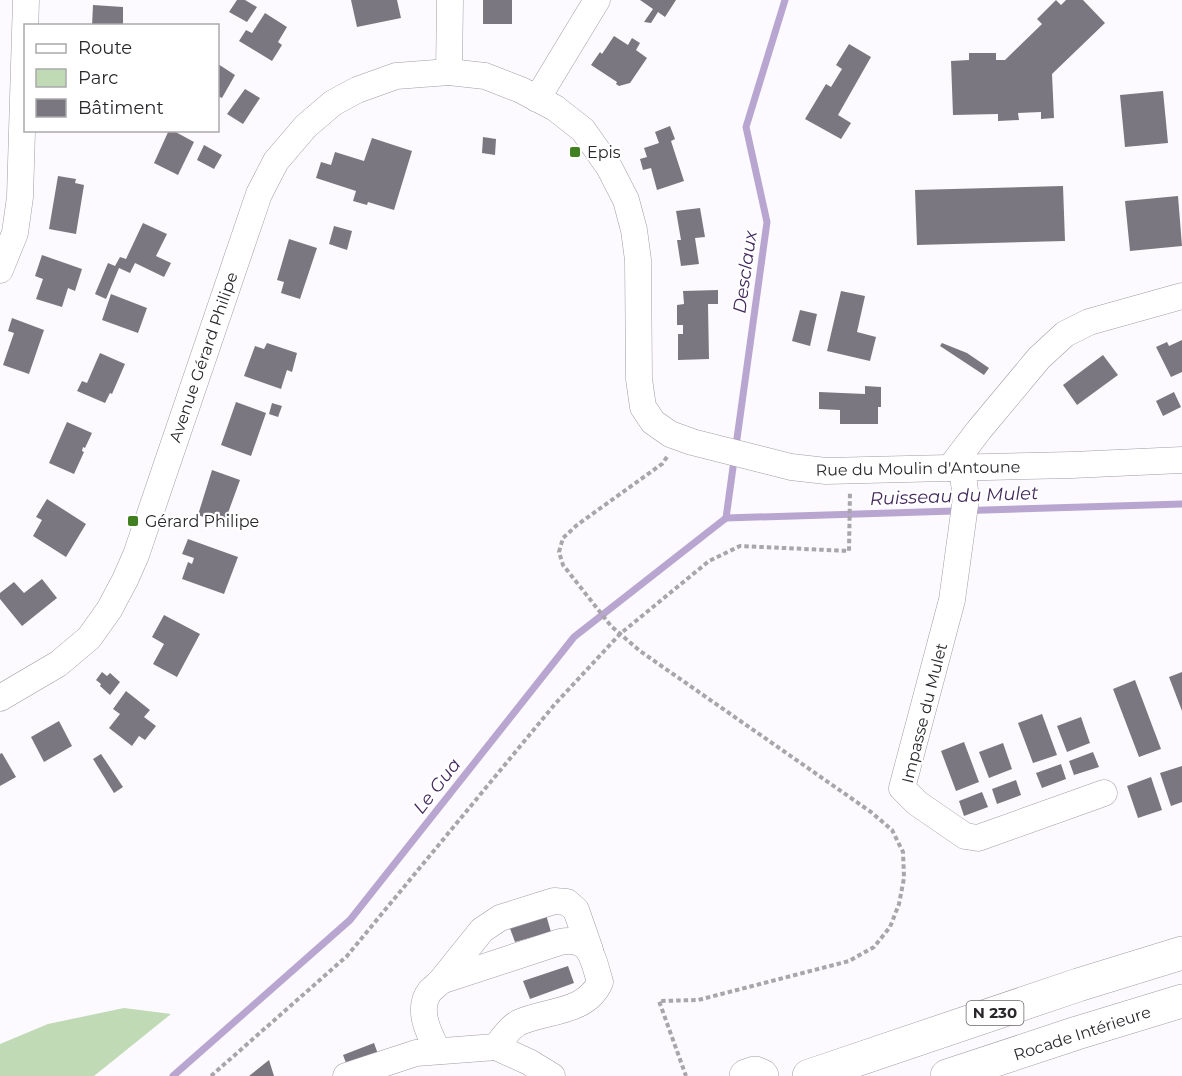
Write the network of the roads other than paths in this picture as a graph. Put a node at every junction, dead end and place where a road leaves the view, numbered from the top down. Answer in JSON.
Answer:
{"nodes":[{"id":1,"x":26,"y":0,"type":"edge"},
{"id":2,"x":450,"y":0,"type":"edge"},
{"id":3,"x":597,"y":0,"type":"edge"},
{"id":4,"x":25,"y":24,"type":"edge"},
{"id":5,"x":24,"y":66,"type":"edge"},
{"id":6,"x":449,"y":72,"type":"junction"},
{"id":7,"x":537,"y":99,"type":"junction"},
{"id":8,"x":0,"y":270,"type":"edge"},
{"id":9,"x":1182,"y":296,"type":"edge"},
{"id":10,"x":1182,"y":460,"type":"edge"},
{"id":11,"x":956,"y":468,"type":"junction"},
{"id":12,"x":0,"y":699,"type":"edge"},
{"id":13,"x":1104,"y":794,"type":"dead end"},
{"id":14,"x":590,"y":950,"type":"junction"},
{"id":15,"x":1182,"y":953,"type":"edge"},
{"id":16,"x":441,"y":981,"type":"junction"},
{"id":17,"x":1182,"y":1001,"type":"edge"},
{"id":18,"x":496,"y":1047,"type":"junction"},
{"id":19,"x":438,"y":1051,"type":"junction"},
{"id":20,"x":346,"y":1076,"type":"edge"},
{"id":21,"x":552,"y":1076,"type":"edge"},
{"id":22,"x":746,"y":1076,"type":"edge"},
{"id":23,"x":762,"y":1076,"type":"edge"},
{"id":24,"x":809,"y":1076,"type":"edge"},
{"id":25,"x":947,"y":1076,"type":"edge"}],
"edges":[{"from":1,"to":4,"type":"street"},
{"from":2,"to":6,"type":"street"},
{"from":3,"to":7,"type":"street"},
{"from":5,"to":8,"type":"street"},
{"from":6,"to":7,"type":"street","name":"Rue du Moulin d'Antoune"},
{"from":6,"to":12,"type":"street","name":"Avenue Gérard Philipe"},
{"from":7,"to":11,"type":"street","name":"Rue du Moulin d'Antoune"},
{"from":9,"to":11,"type":"street"},
{"from":10,"to":11,"type":"street","name":"Rue du Moulin d'Antoune"},
{"from":11,"to":13,"type":"street","name":"Impasse du Mulet"},
{"from":14,"to":16,"type":"street"},
{"from":14,"to":16,"type":"street"},
{"from":14,"to":18,"type":"street"},
{"from":15,"to":24,"type":"highway","number":"N 230"},
{"from":16,"to":19,"type":"street"},
{"from":17,"to":25,"type":"highway","name":"Rocade Intérieure","number":"N 230"},
{"from":18,"to":19,"type":"street"},
{"from":18,"to":21,"type":"street"},
{"from":19,"to":20,"type":"street"},
{"from":22,"to":23,"type":"highway"}]}
